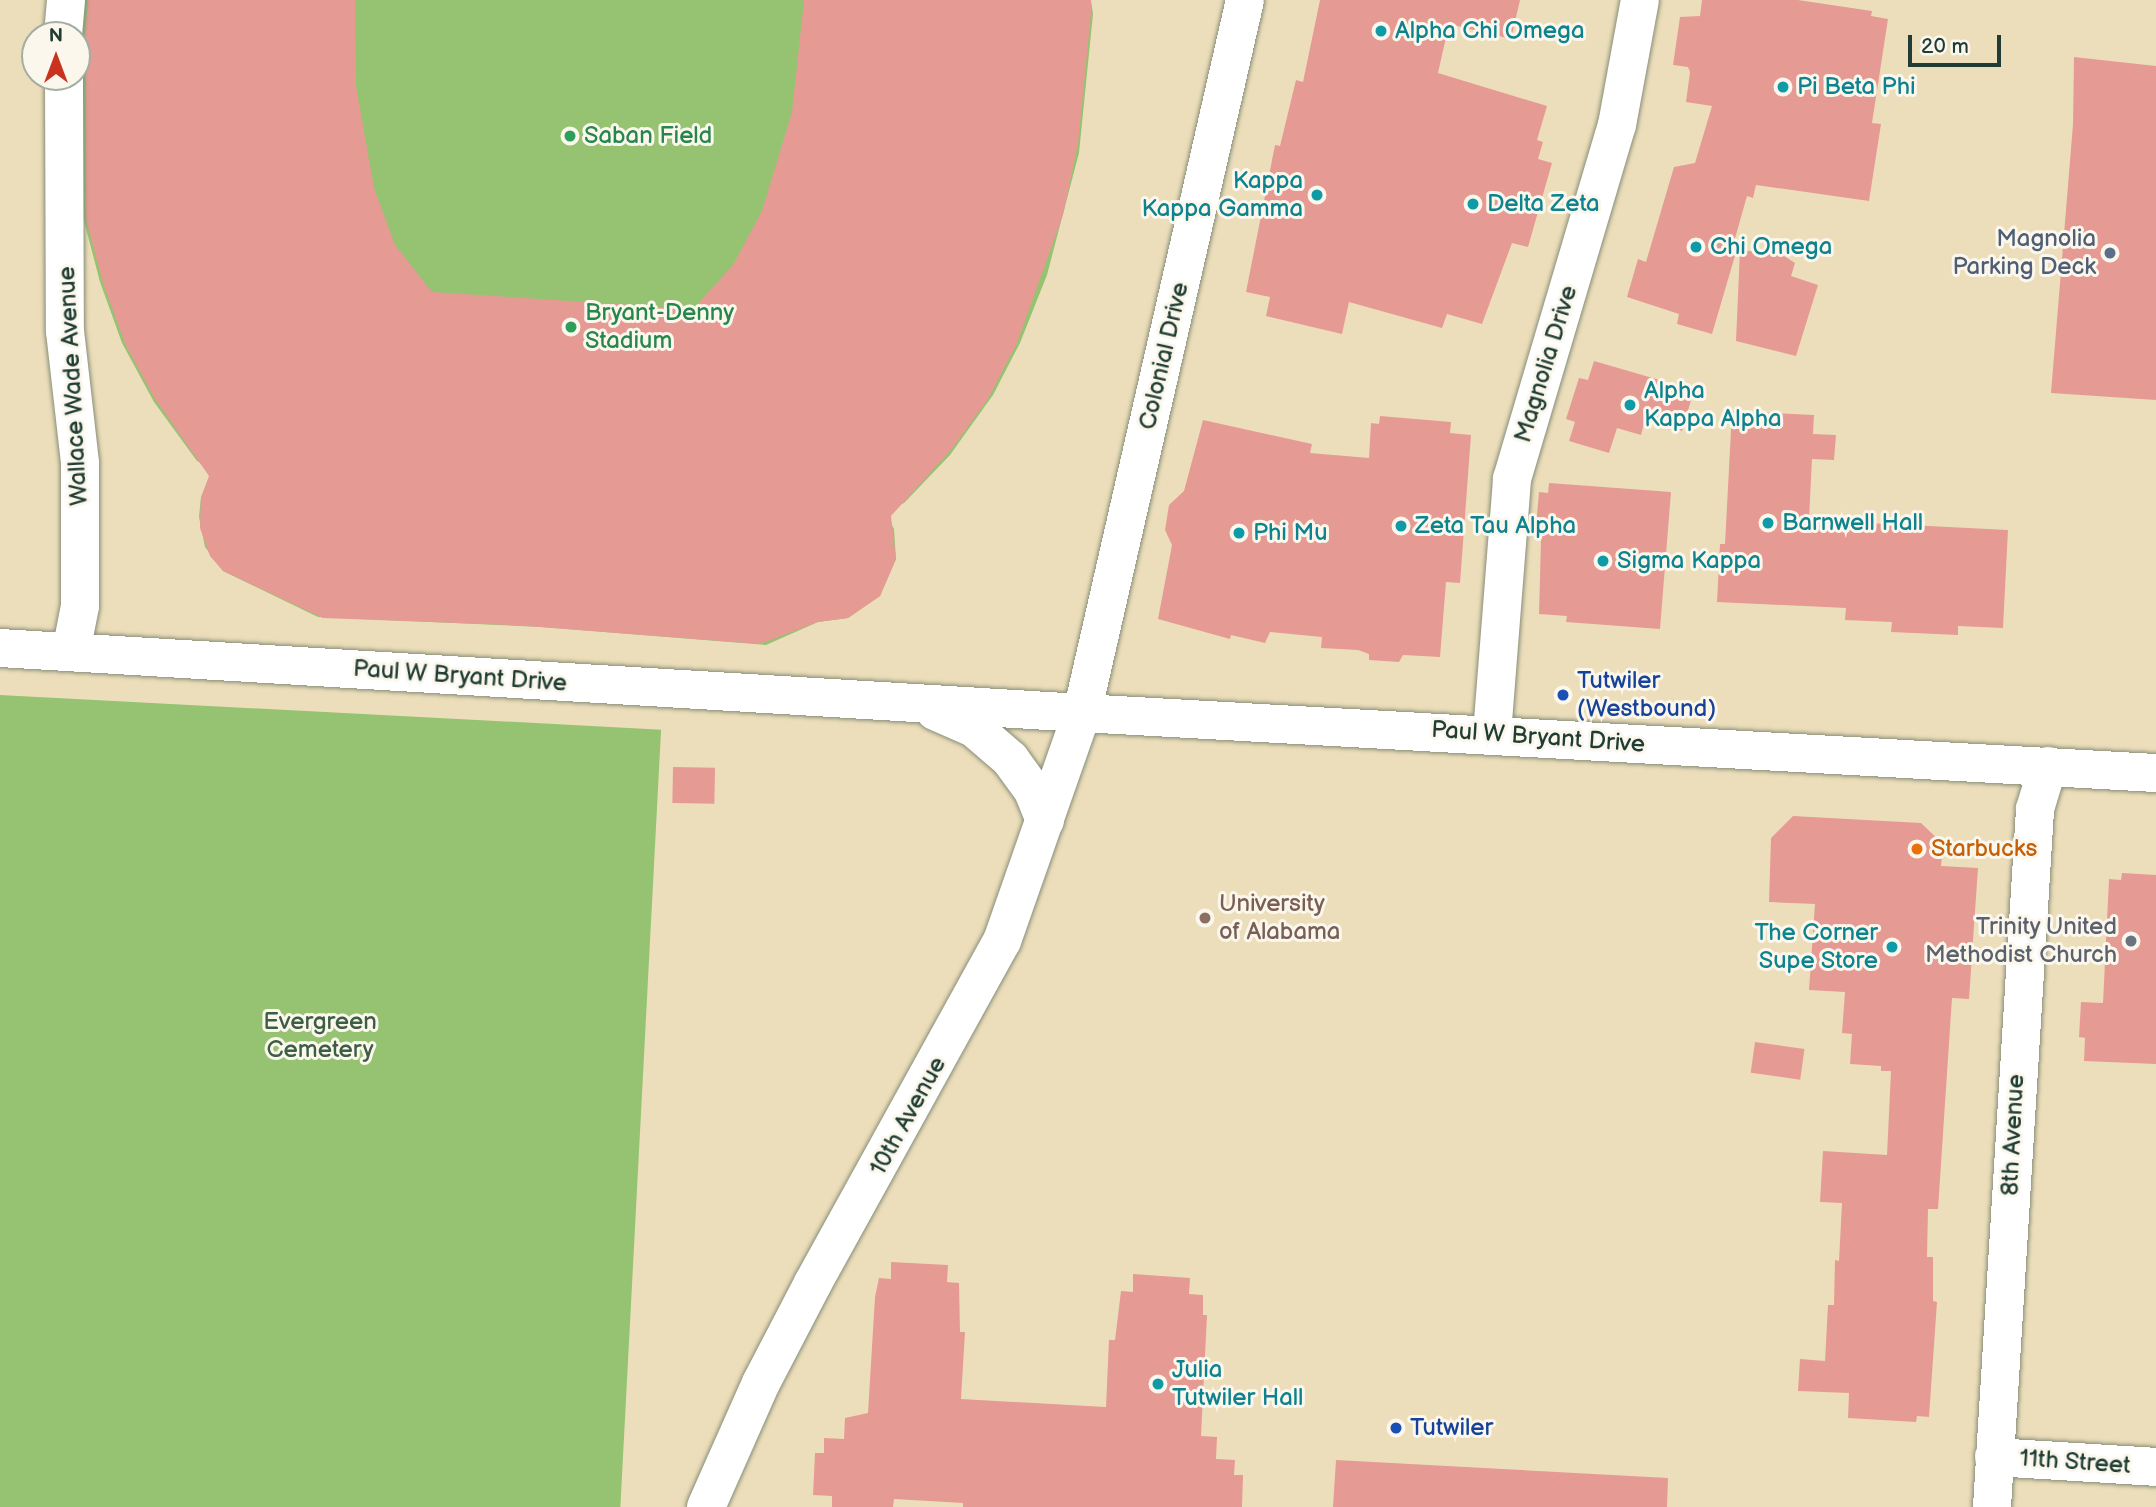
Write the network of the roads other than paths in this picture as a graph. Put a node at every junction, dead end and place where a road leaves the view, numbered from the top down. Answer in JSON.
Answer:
{"nodes":[{"id":1,"x":66,"y":0,"type":"edge"},
{"id":2,"x":1245,"y":0,"type":"edge"},
{"id":3,"x":1640,"y":0,"type":"edge"},
{"id":4,"x":64,"y":21,"type":"edge"},
{"id":5,"x":64,"y":91,"type":"edge"},
{"id":6,"x":0,"y":648,"type":"edge"},
{"id":7,"x":71,"y":652,"type":"junction"},
{"id":8,"x":920,"y":704,"type":"junction"},
{"id":9,"x":1082,"y":713,"type":"junction"},
{"id":10,"x":1492,"y":734,"type":"junction"},
{"id":11,"x":2048,"y":766,"type":"junction"},
{"id":12,"x":2156,"y":773,"type":"edge"},
{"id":13,"x":1045,"y":821,"type":"junction"},
{"id":14,"x":1994,"y":1457,"type":"junction"},
{"id":15,"x":2156,"y":1467,"type":"edge"},
{"id":16,"x":706,"y":1507,"type":"edge"},
{"id":17,"x":1992,"y":1507,"type":"edge"}],
"edges":[{"from":1,"to":4,"type":"street"},
{"from":2,"to":9,"type":"street","name":"Colonial Drive"},
{"from":3,"to":10,"type":"street","name":"Magnolia Drive"},
{"from":5,"to":7,"type":"street","name":"Wallace Wade Avenue"},
{"from":6,"to":7,"type":"street","name":"Paul W Bryant Drive"},
{"from":7,"to":8,"type":"street","name":"Paul W Bryant Drive"},
{"from":8,"to":9,"type":"street","name":"Paul W Bryant Drive"},
{"from":8,"to":13,"type":"street","name":"Paul W Bryant Drive"},
{"from":9,"to":10,"type":"street","name":"Paul W Bryant Drive"},
{"from":9,"to":13,"type":"street","name":"10th Avenue"},
{"from":10,"to":11,"type":"street","name":"Paul W Bryant Drive"},
{"from":11,"to":12,"type":"street","name":"Paul W Bryant Drive"},
{"from":11,"to":14,"type":"street","name":"8th Avenue"},
{"from":13,"to":16,"type":"street","name":"10th Avenue"},
{"from":14,"to":15,"type":"street","name":"11th Street"},
{"from":14,"to":17,"type":"street","name":"8th Avenue"}]}
